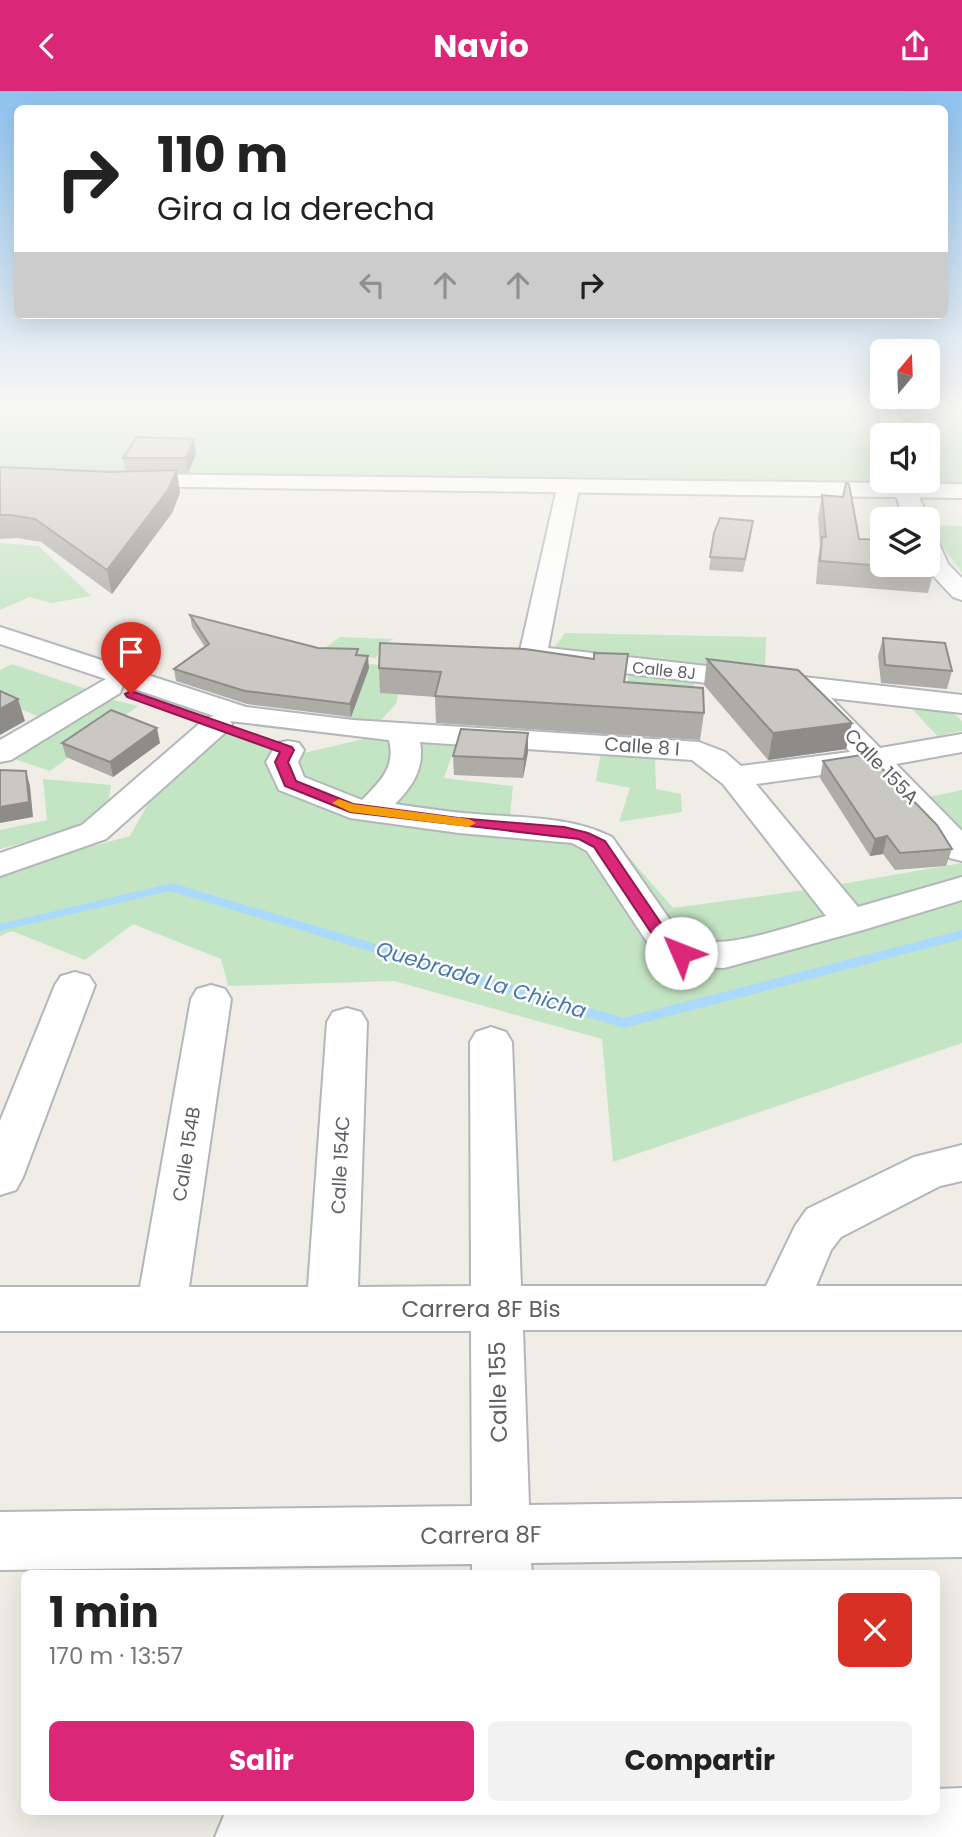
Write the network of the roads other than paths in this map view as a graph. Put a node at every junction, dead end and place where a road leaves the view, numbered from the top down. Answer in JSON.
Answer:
{"nodes":[{"id":1,"x":568,"y":488,"type":"edge"},
{"id":2,"x":940,"y":490,"type":"edge"},
{"id":3,"x":962,"y":492,"type":"edge"},
{"id":4,"x":940,"y":570,"type":"edge"},
{"id":5,"x":962,"y":592,"type":"edge"},
{"id":6,"x":7,"y":647,"type":"edge"},
{"id":7,"x":802,"y":685,"type":"junction"},
{"id":8,"x":110,"y":687,"type":"junction"},
{"id":9,"x":962,"y":704,"type":"edge"},
{"id":10,"x":217,"y":723,"type":"junction"},
{"id":11,"x":353,"y":729,"type":"junction"},
{"id":12,"x":401,"y":731,"type":"junction"},
{"id":13,"x":962,"y":743,"type":"edge"},
{"id":14,"x":288,"y":750,"type":"junction"},
{"id":15,"x":0,"y":753,"type":"edge"},
{"id":16,"x":876,"y":758,"type":"junction"},
{"id":17,"x":734,"y":777,"type":"junction"},
{"id":18,"x":370,"y":810,"type":"junction"},
{"id":19,"x":961,"y":850,"type":"edge"},
{"id":20,"x":0,"y":865,"type":"edge"},
{"id":21,"x":962,"y":888,"type":"edge"},
{"id":22,"x":850,"y":922,"type":"junction"},
{"id":23,"x":75,"y":985,"type":"dead end"},
{"id":24,"x":211,"y":999,"type":"dead end"},
{"id":25,"x":347,"y":1022,"type":"dead end"},
{"id":26,"x":491,"y":1042,"type":"dead end"},
{"id":27,"x":962,"y":1163,"type":"edge"},
{"id":28,"x":0,"y":1177,"type":"edge"},
{"id":29,"x":332,"y":1308,"type":"junction"},
{"id":30,"x":496,"y":1308,"type":"junction"},
{"id":31,"x":962,"y":1308,"type":"edge"},
{"id":32,"x":0,"y":1309,"type":"edge"},
{"id":33,"x":161,"y":1309,"type":"junction"},
{"id":34,"x":781,"y":1309,"type":"junction"},
{"id":35,"x":962,"y":1528,"type":"edge"},
{"id":36,"x":0,"y":1541,"type":"edge"},
{"id":37,"x":502,"y":1554,"type":"edge"},
{"id":38,"x":962,"y":1822,"type":"edge"},
{"id":39,"x":509,"y":1827,"type":"edge"},
{"id":40,"x":249,"y":1837,"type":"edge"}],
"edges":[{"from":1,"to":7,"type":"street","name":"Calle 8J"},
{"from":2,"to":3,"type":"street"},
{"from":4,"to":5,"type":"street"},
{"from":6,"to":8,"type":"street"},
{"from":6,"to":11,"type":"street","name":"Calle 8 I"},
{"from":7,"to":9,"type":"street","name":"Calle 8J"},
{"from":7,"to":16,"type":"street","name":"Calle 155A"},
{"from":8,"to":10,"type":"street"},
{"from":8,"to":15,"type":"street"},
{"from":10,"to":14,"type":"street"},
{"from":10,"to":20,"type":"street"},
{"from":11,"to":12,"type":"street","name":"Calle 8 I"},
{"from":11,"to":14,"type":"street"},
{"from":12,"to":17,"type":"street","name":"Calle 8 I"},
{"from":12,"to":18,"type":"street"},
{"from":13,"to":16,"type":"street"},
{"from":14,"to":18,"type":"street"},
{"from":16,"to":17,"type":"street"},
{"from":16,"to":19,"type":"street","name":"Calle 155A"},
{"from":17,"to":22,"type":"street","name":"Calle 8 I"},
{"from":18,"to":22,"type":"street"},
{"from":21,"to":22,"type":"street"},
{"from":23,"to":28,"type":"street"},
{"from":24,"to":33,"type":"street","name":"Calle 154B"},
{"from":25,"to":29,"type":"street","name":"Calle 154C"},
{"from":26,"to":30,"type":"street","name":"Calle 155"},
{"from":27,"to":34,"type":"street"},
{"from":29,"to":30,"type":"street","name":"Carrera 8F Bis"},
{"from":29,"to":33,"type":"street","name":"Carrera 8F Bis"},
{"from":30,"to":34,"type":"street","name":"Carrera 8F Bis"},
{"from":30,"to":37,"type":"street","name":"Calle 155"},
{"from":31,"to":34,"type":"street","name":"Carrera 8F Bis"},
{"from":32,"to":33,"type":"street","name":"Carrera 8F Bis"},
{"from":35,"to":37,"type":"street","name":"Carrera 8F"},
{"from":36,"to":37,"type":"street","name":"Carrera 8F"},
{"from":38,"to":39,"type":"street"},
{"from":39,"to":40,"type":"street"}]}
